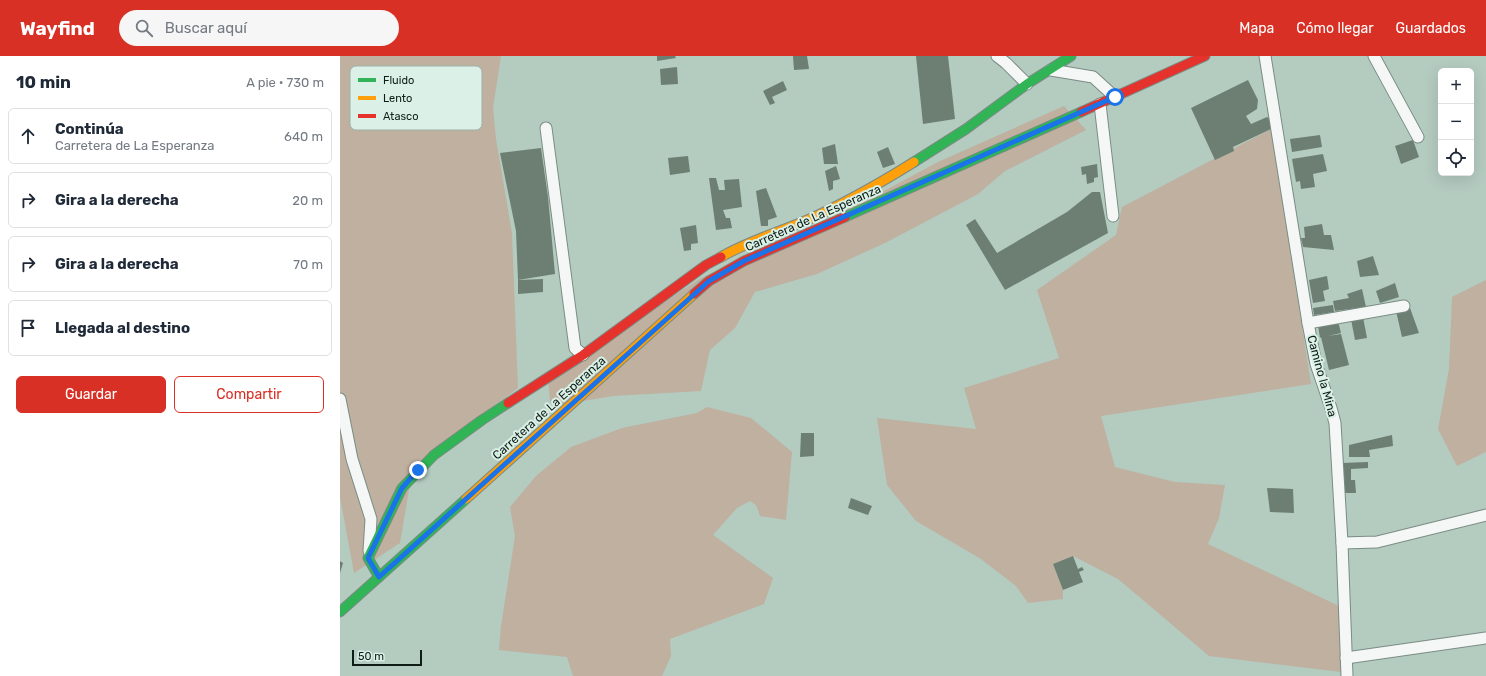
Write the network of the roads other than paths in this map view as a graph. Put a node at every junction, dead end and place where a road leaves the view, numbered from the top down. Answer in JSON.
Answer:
{"nodes":[{"id":1,"x":997,"y":56,"type":"edge"},
{"id":2,"x":1071,"y":56,"type":"edge"},
{"id":3,"x":1205,"y":56,"type":"edge"},
{"id":4,"x":1265,"y":56,"type":"edge"},
{"id":5,"x":1374,"y":56,"type":"edge"},
{"id":6,"x":1051,"y":70,"type":"junction"},
{"id":7,"x":1028,"y":84,"type":"junction"},
{"id":8,"x":1115,"y":97,"type":"junction"},
{"id":9,"x":1100,"y":104,"type":"junction"},
{"id":10,"x":546,"y":128,"type":"dead end"},
{"id":11,"x":1418,"y":137,"type":"dead end"},
{"id":12,"x":1113,"y":216,"type":"dead end"},
{"id":13,"x":1404,"y":306,"type":"dead end"},
{"id":14,"x":1308,"y":323,"type":"junction"},
{"id":15,"x":583,"y":356,"type":"junction"},
{"id":16,"x":340,"y":399,"type":"edge"},
{"id":17,"x":1486,"y":516,"type":"edge"},
{"id":18,"x":1342,"y":542,"type":"junction"},
{"id":19,"x":368,"y":558,"type":"junction"},
{"id":20,"x":379,"y":577,"type":"junction"},
{"id":21,"x":340,"y":612,"type":"edge"},
{"id":22,"x":1486,"y":638,"type":"edge"},
{"id":23,"x":1346,"y":658,"type":"junction"},
{"id":24,"x":1347,"y":676,"type":"edge"}],
"edges":[{"from":1,"to":7,"type":"street"},
{"from":2,"to":6,"type":"main road"},
{"from":3,"to":8,"type":"main road","name":"Carretera de La Esperanza"},
{"from":4,"to":14,"type":"street","name":"Camino la Mina"},
{"from":5,"to":11,"type":"street"},
{"from":6,"to":7,"type":"main road"},
{"from":6,"to":8,"type":"street"},
{"from":7,"to":15,"type":"main road"},
{"from":8,"to":9,"type":"main road","name":"Carretera de La Esperanza"},
{"from":9,"to":12,"type":"street"},
{"from":9,"to":20,"type":"main road","name":"Carretera de La Esperanza"},
{"from":10,"to":15,"type":"street"},
{"from":13,"to":14,"type":"street"},
{"from":14,"to":18,"type":"street","name":"Camino la Mina"},
{"from":15,"to":19,"type":"main road"},
{"from":16,"to":19,"type":"street"},
{"from":17,"to":18,"type":"street"},
{"from":18,"to":23,"type":"street","name":"Camino la Mina"},
{"from":19,"to":20,"type":"main road"},
{"from":20,"to":21,"type":"main road","name":"Carretera de La Esperanza"},
{"from":22,"to":23,"type":"street"},
{"from":23,"to":24,"type":"street","name":"Camino la Mina"}]}
